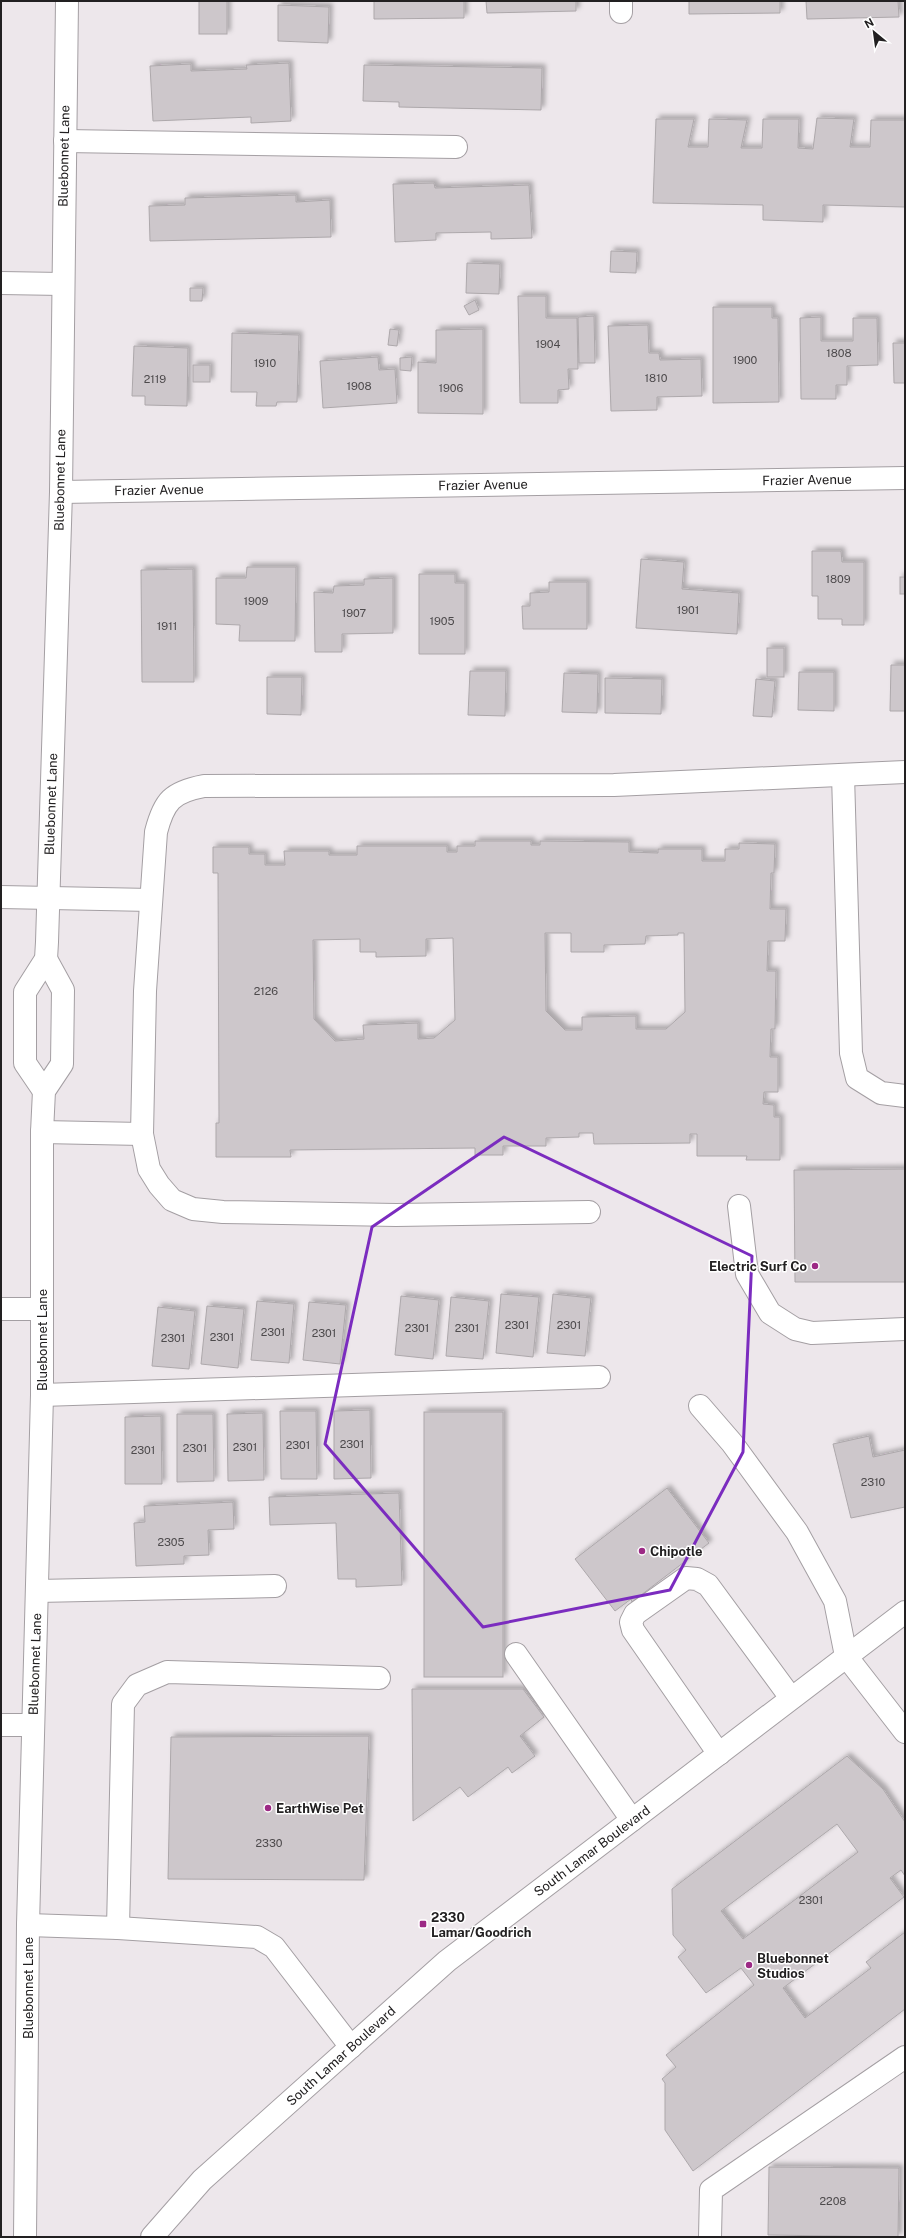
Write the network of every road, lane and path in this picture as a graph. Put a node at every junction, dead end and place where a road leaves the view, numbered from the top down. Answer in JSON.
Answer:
{"nodes":[{"id":1,"x":67,"y":1,"type":"edge"},
{"id":2,"x":65,"y":140,"type":"junction"},
{"id":3,"x":456,"y":147,"type":"dead end"},
{"id":4,"x":1,"y":283,"type":"edge"},
{"id":5,"x":62,"y":284,"type":"junction"},
{"id":6,"x":905,"y":478,"type":"edge"},
{"id":7,"x":61,"y":492,"type":"junction"},
{"id":8,"x":905,"y":772,"type":"edge"},
{"id":9,"x":843,"y":775,"type":"junction"},
{"id":10,"x":1,"y":897,"type":"edge"},
{"id":11,"x":48,"y":898,"type":"junction"},
{"id":12,"x":151,"y":900,"type":"junction"},
{"id":13,"x":46,"y":959,"type":"junction"},
{"id":14,"x":44,"y":1091,"type":"junction"},
{"id":15,"x":905,"y":1096,"type":"edge"},
{"id":16,"x":42,"y":1132,"type":"junction"},
{"id":17,"x":142,"y":1134,"type":"junction"},
{"id":18,"x":739,"y":1206,"type":"dead end"},
{"id":19,"x":589,"y":1212,"type":"dead end"},
{"id":20,"x":1,"y":1309,"type":"edge"},
{"id":21,"x":42,"y":1309,"type":"junction"},
{"id":22,"x":905,"y":1329,"type":"edge"},
{"id":23,"x":599,"y":1377,"type":"dead end"},
{"id":24,"x":42,"y":1395,"type":"junction"},
{"id":25,"x":700,"y":1406,"type":"dead end"},
{"id":26,"x":275,"y":1586,"type":"dead end"},
{"id":27,"x":37,"y":1591,"type":"junction"},
{"id":28,"x":905,"y":1612,"type":"edge"},
{"id":29,"x":516,"y":1654,"type":"dead end"},
{"id":30,"x":846,"y":1656,"type":"junction"},
{"id":31,"x":379,"y":1678,"type":"dead end"},
{"id":32,"x":791,"y":1698,"type":"junction"},
{"id":33,"x":1,"y":1725,"type":"edge"},
{"id":34,"x":33,"y":1725,"type":"junction"},
{"id":35,"x":905,"y":1732,"type":"edge"},
{"id":36,"x":718,"y":1754,"type":"junction"},
{"id":37,"x":632,"y":1820,"type":"junction"},
{"id":38,"x":28,"y":1924,"type":"junction"},
{"id":39,"x":118,"y":1928,"type":"junction"},
{"id":40,"x":351,"y":2047,"type":"junction"},
{"id":41,"x":905,"y":2058,"type":"edge"},
{"id":42,"x":25,"y":2237,"type":"edge"},
{"id":43,"x":152,"y":2237,"type":"edge"},
{"id":44,"x":710,"y":2237,"type":"edge"}],
"edges":[{"from":1,"to":2,"type":"street","name":"Bluebonnet Lane"},
{"from":2,"to":3,"type":"street"},
{"from":2,"to":5,"type":"street","name":"Bluebonnet Lane"},
{"from":4,"to":5,"type":"street"},
{"from":5,"to":7,"type":"street","name":"Bluebonnet Lane"},
{"from":6,"to":7,"type":"street","name":"Frazier Avenue"},
{"from":7,"to":11,"type":"street","name":"Bluebonnet Lane"},
{"from":8,"to":9,"type":"street"},
{"from":9,"to":12,"type":"street"},
{"from":9,"to":15,"type":"street"},
{"from":10,"to":11,"type":"street"},
{"from":11,"to":12,"type":"street"},
{"from":11,"to":13,"type":"street","name":"Bluebonnet Lane"},
{"from":12,"to":17,"type":"street"},
{"from":13,"to":14,"type":"street"},
{"from":13,"to":14,"type":"street"},
{"from":14,"to":16,"type":"street","name":"Bluebonnet Lane"},
{"from":16,"to":17,"type":"street"},
{"from":16,"to":21,"type":"street","name":"Bluebonnet Lane"},
{"from":17,"to":19,"type":"street"},
{"from":18,"to":22,"type":"street"},
{"from":20,"to":21,"type":"street"},
{"from":21,"to":24,"type":"street","name":"Bluebonnet Lane"},
{"from":23,"to":24,"type":"street"},
{"from":24,"to":27,"type":"street","name":"Bluebonnet Lane"},
{"from":25,"to":30,"type":"street"},
{"from":26,"to":27,"type":"street"},
{"from":27,"to":34,"type":"street","name":"Bluebonnet Lane"},
{"from":28,"to":30,"type":"street","name":"South Lamar Boulevard"},
{"from":29,"to":37,"type":"street"},
{"from":30,"to":32,"type":"street","name":"South Lamar Boulevard"},
{"from":30,"to":35,"type":"street"},
{"from":31,"to":39,"type":"street"},
{"from":32,"to":36,"type":"street","name":"South Lamar Boulevard"},
{"from":32,"to":36,"type":"street"},
{"from":33,"to":34,"type":"street"},
{"from":34,"to":38,"type":"street","name":"Bluebonnet Lane"},
{"from":36,"to":37,"type":"street","name":"South Lamar Boulevard"},
{"from":37,"to":40,"type":"street","name":"South Lamar Boulevard"},
{"from":38,"to":39,"type":"street"},
{"from":38,"to":42,"type":"street","name":"Bluebonnet Lane"},
{"from":39,"to":40,"type":"street"},
{"from":40,"to":43,"type":"street","name":"South Lamar Boulevard"},
{"from":41,"to":44,"type":"street"}]}
